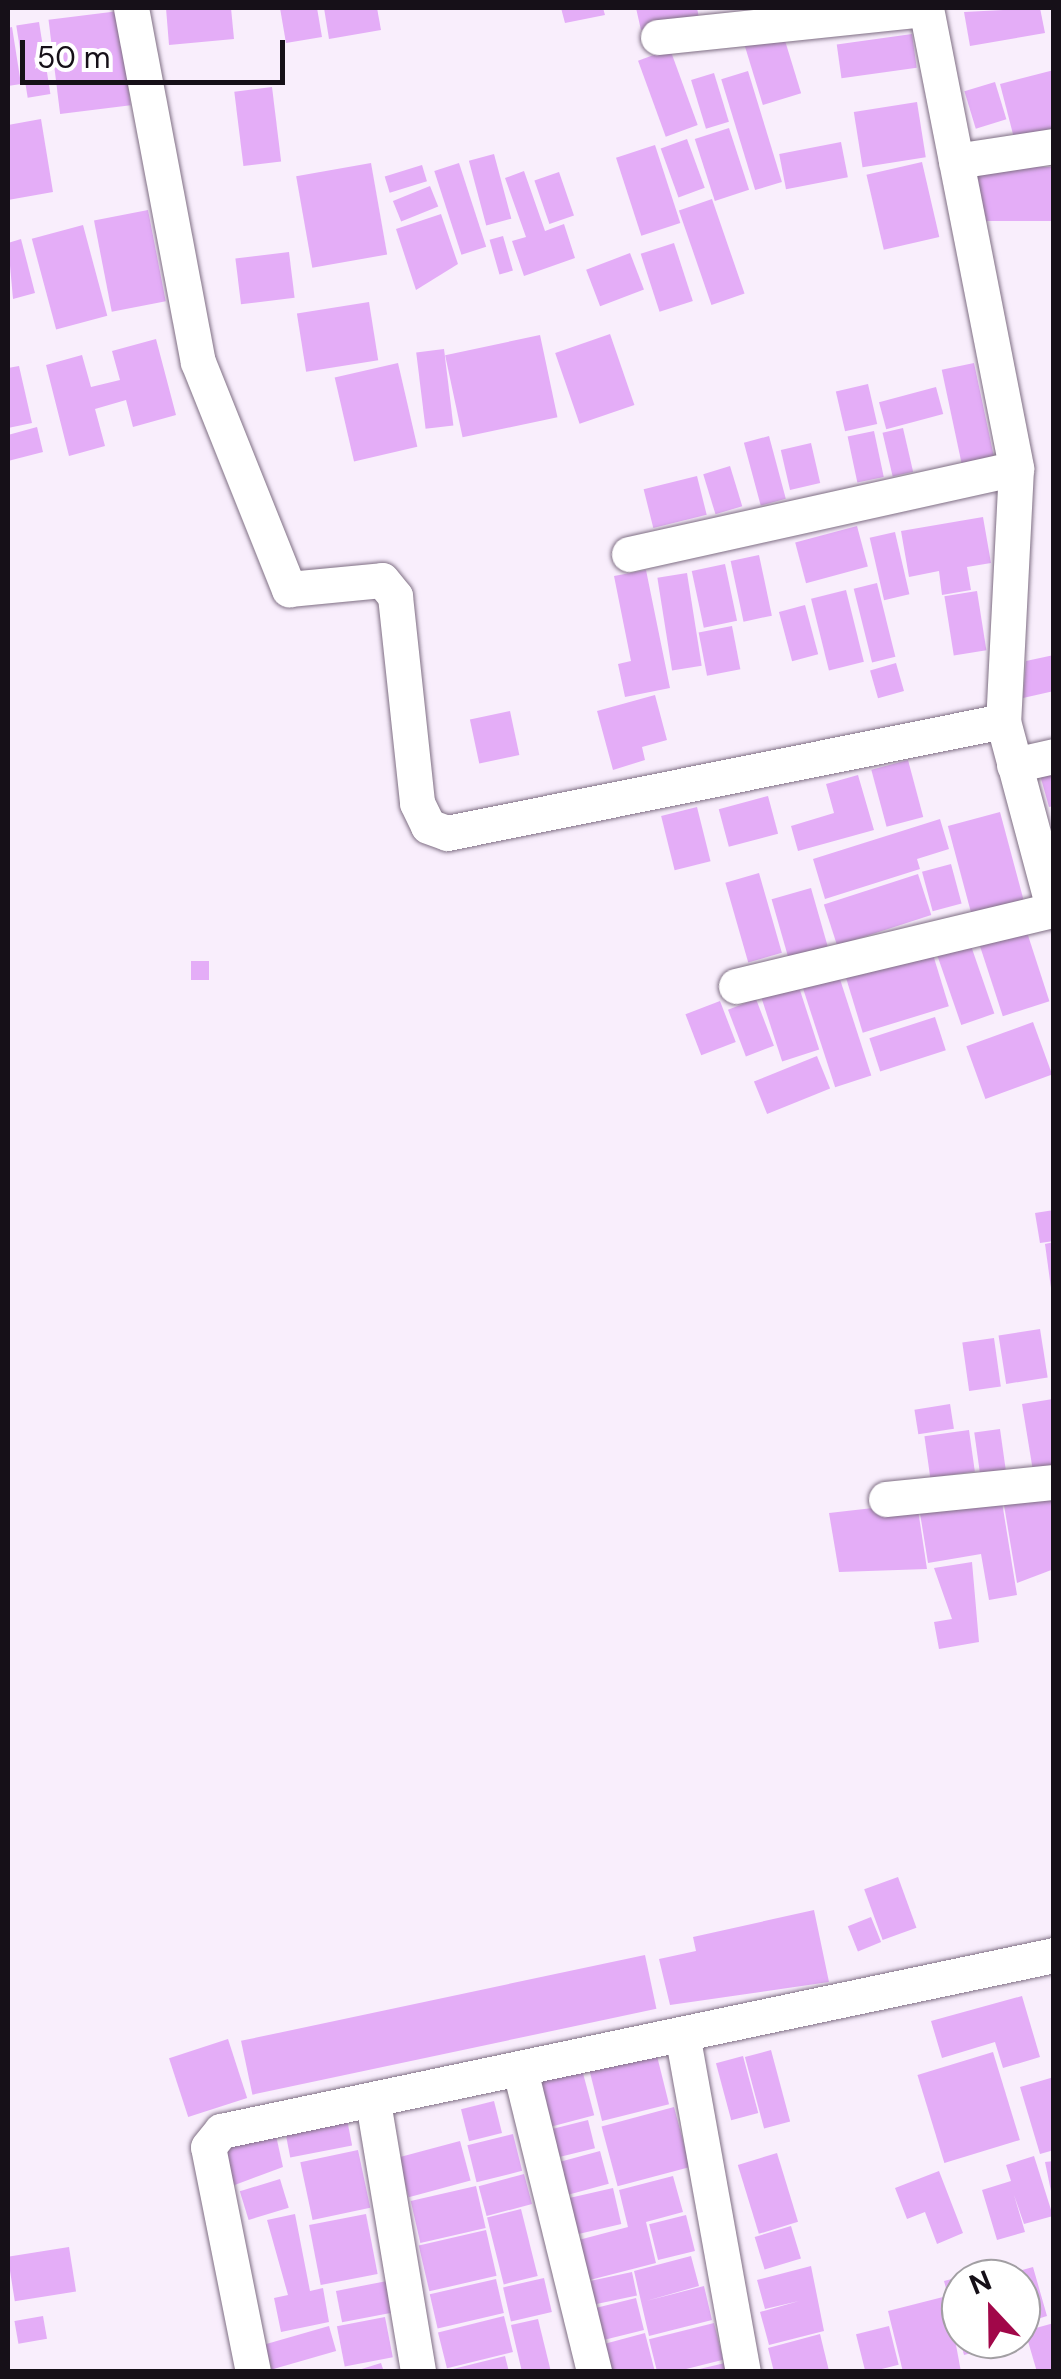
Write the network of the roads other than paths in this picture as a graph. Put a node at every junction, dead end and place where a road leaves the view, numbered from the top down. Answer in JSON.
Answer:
{"nodes":[{"id":1,"x":132,"y":8,"type":"edge"},
{"id":2,"x":926,"y":8,"type":"edge"},
{"id":3,"x":658,"y":36,"type":"dead end"},
{"id":4,"x":1054,"y":146,"type":"edge"},
{"id":5,"x":956,"y":161,"type":"junction"},
{"id":6,"x":1016,"y":468,"type":"junction"},
{"id":7,"x":629,"y":554,"type":"dead end"},
{"id":8,"x":1003,"y":721,"type":"junction"},
{"id":9,"x":1054,"y":756,"type":"edge"},
{"id":10,"x":1014,"y":765,"type":"junction"},
{"id":11,"x":1053,"y":910,"type":"edge"},
{"id":12,"x":736,"y":986,"type":"dead end"},
{"id":13,"x":1054,"y":1482,"type":"edge"},
{"id":14,"x":886,"y":1498,"type":"dead end"},
{"id":15,"x":1054,"y":1955,"type":"edge"},
{"id":16,"x":683,"y":2039,"type":"junction"},
{"id":17,"x":521,"y":2074,"type":"junction"},
{"id":18,"x":372,"y":2102,"type":"junction"},
{"id":19,"x":253,"y":2372,"type":"edge"},
{"id":20,"x":418,"y":2372,"type":"edge"},
{"id":21,"x":594,"y":2372,"type":"edge"},
{"id":22,"x":743,"y":2372,"type":"edge"}],
"edges":[{"from":1,"to":8,"type":"street"},
{"from":2,"to":3,"type":"street"},
{"from":2,"to":5,"type":"street"},
{"from":4,"to":5,"type":"street"},
{"from":5,"to":6,"type":"street"},
{"from":6,"to":7,"type":"street"},
{"from":6,"to":8,"type":"street"},
{"from":8,"to":10,"type":"street"},
{"from":9,"to":10,"type":"street"},
{"from":10,"to":11,"type":"street"},
{"from":11,"to":12,"type":"street"},
{"from":13,"to":14,"type":"street"},
{"from":15,"to":16,"type":"street"},
{"from":16,"to":17,"type":"street"},
{"from":16,"to":22,"type":"street"},
{"from":17,"to":18,"type":"street"},
{"from":17,"to":21,"type":"street"},
{"from":18,"to":19,"type":"street"},
{"from":18,"to":20,"type":"street"}]}
